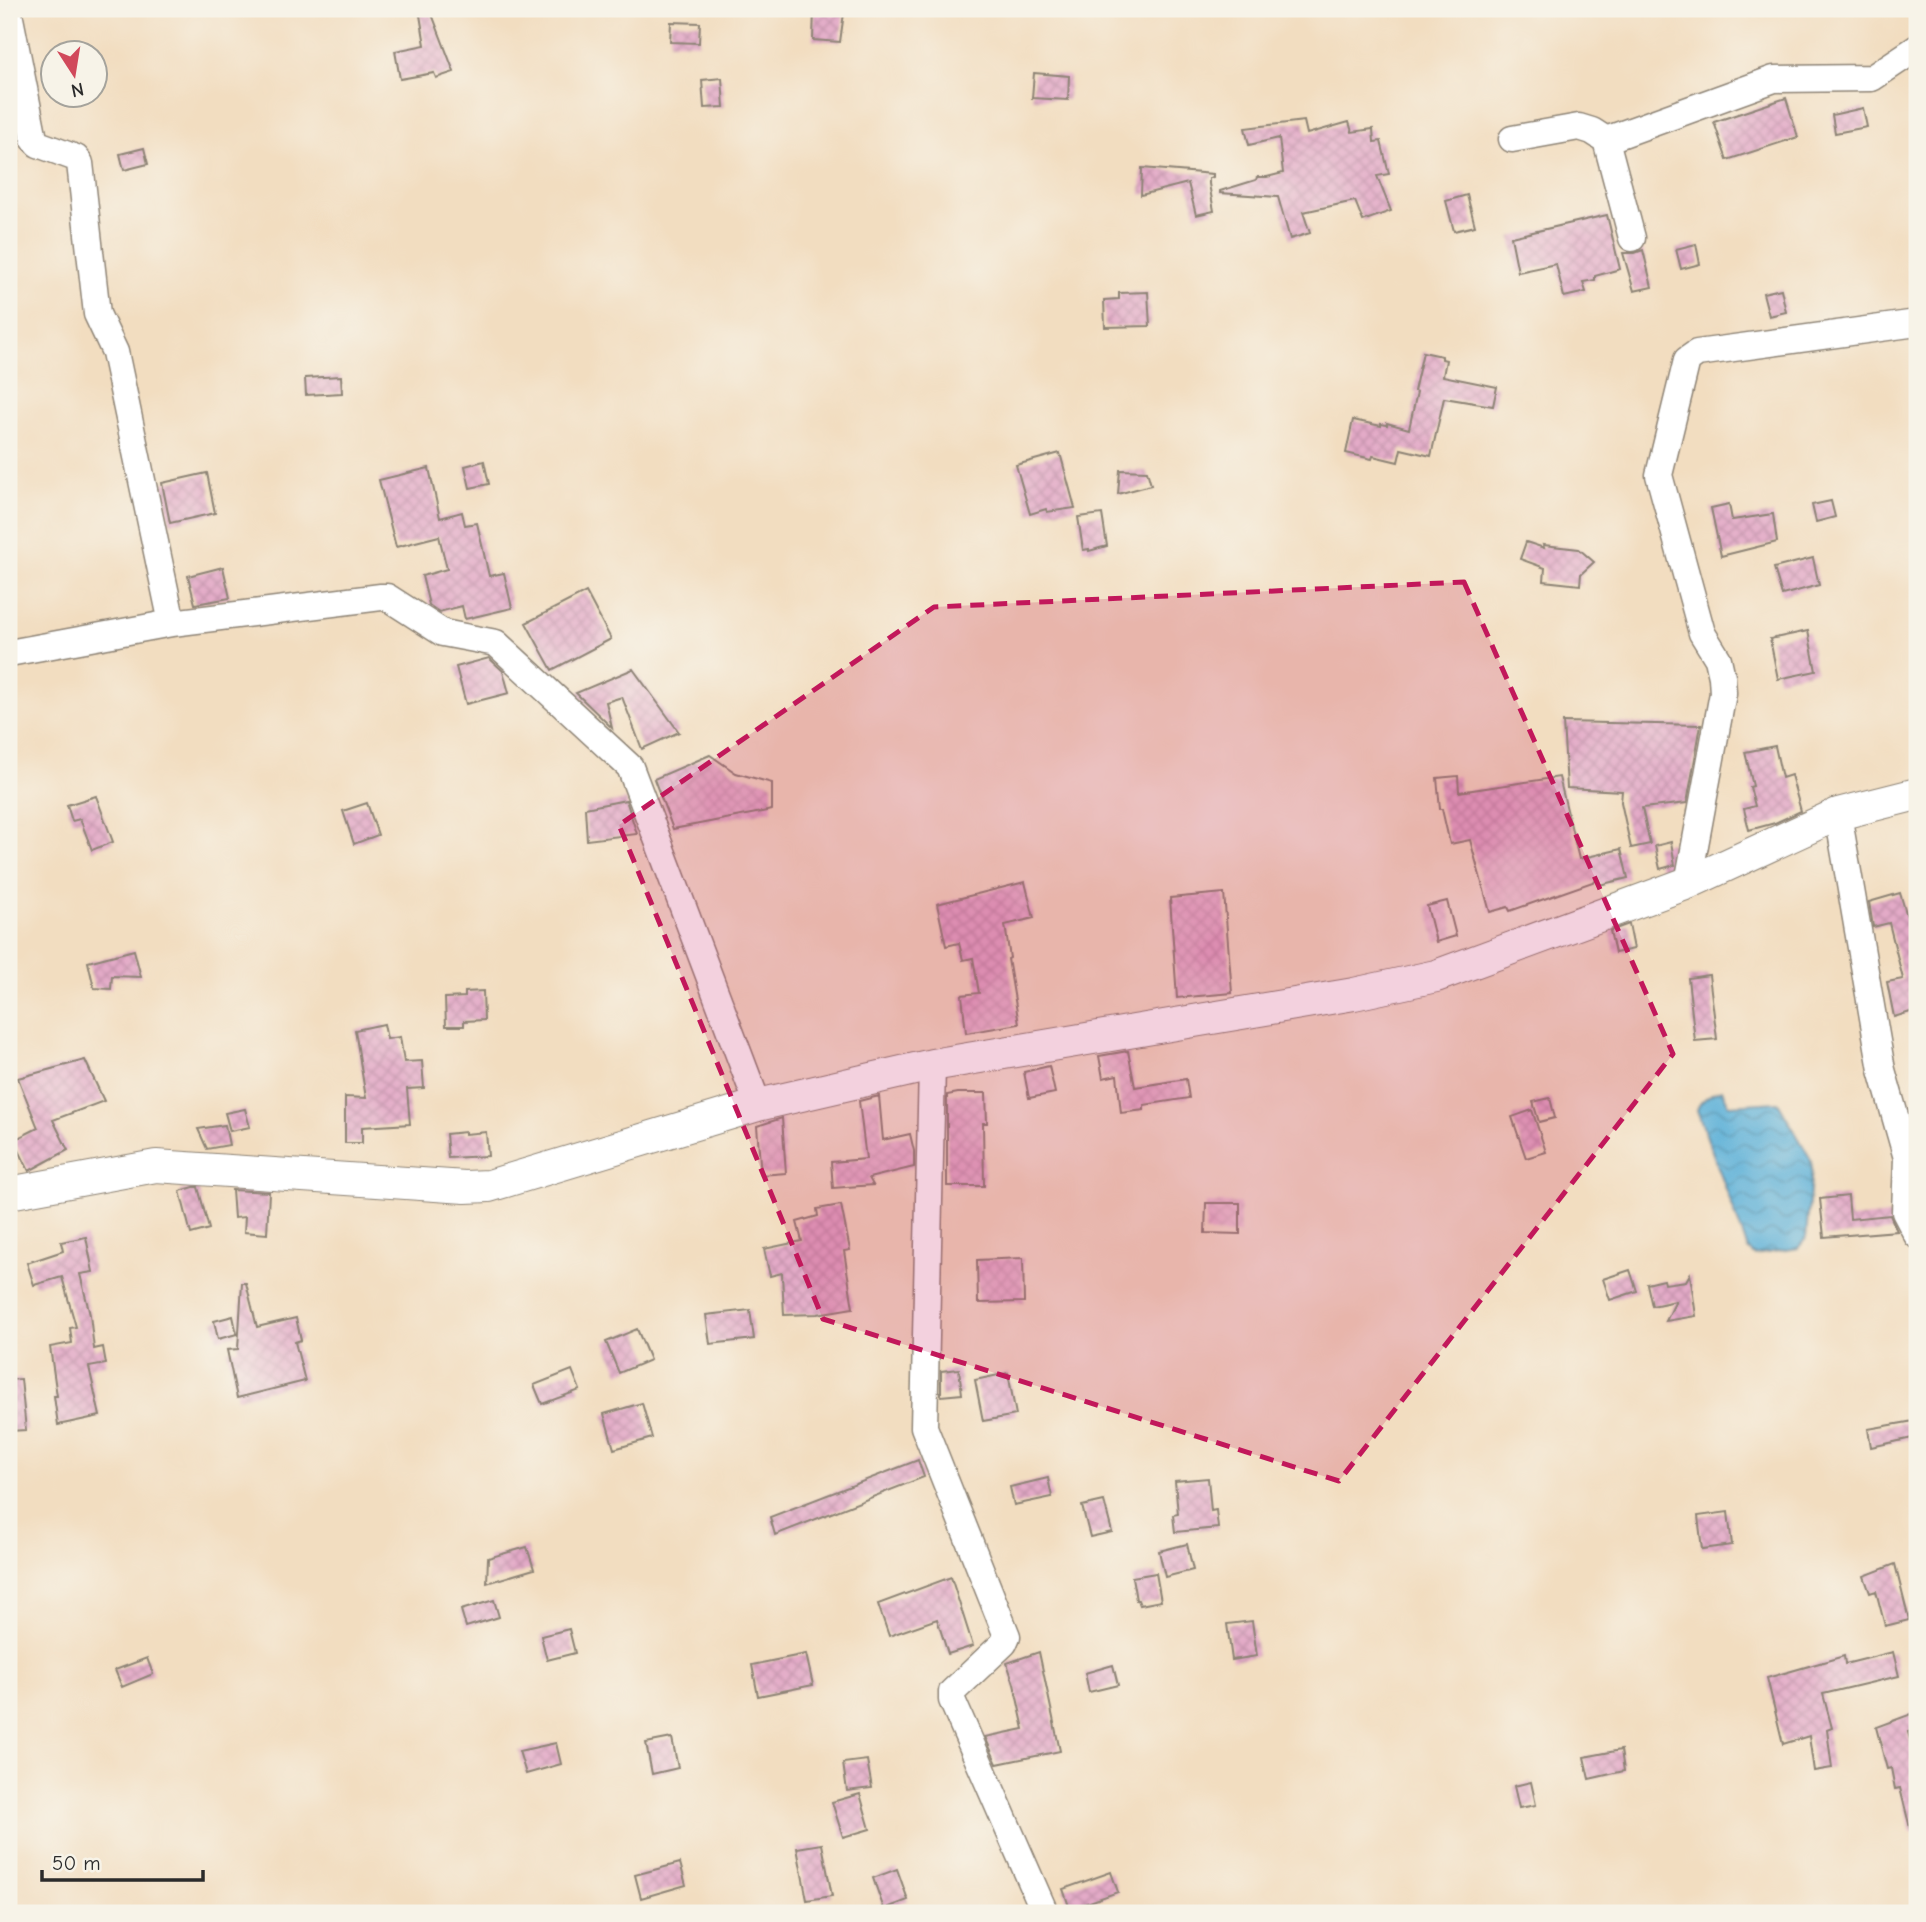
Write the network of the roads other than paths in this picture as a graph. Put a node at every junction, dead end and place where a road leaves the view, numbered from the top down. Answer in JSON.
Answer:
{"nodes":[{"id":1,"x":9,"y":13,"type":"edge"},
{"id":2,"x":1917,"y":48,"type":"edge"},
{"id":3,"x":1512,"y":139,"type":"dead end"},
{"id":4,"x":1606,"y":140,"type":"junction"},
{"id":5,"x":1632,"y":238,"type":"dead end"},
{"id":6,"x":1917,"y":323,"type":"edge"},
{"id":7,"x":172,"y":623,"type":"junction"},
{"id":8,"x":9,"y":653,"type":"edge"},
{"id":9,"x":1917,"y":794,"type":"edge"},
{"id":10,"x":1838,"y":814,"type":"junction"},
{"id":11,"x":1688,"y":883,"type":"junction"},
{"id":12,"x":932,"y":1065,"type":"junction"},
{"id":13,"x":758,"y":1105,"type":"junction"},
{"id":14,"x":9,"y":1193,"type":"edge"},
{"id":15,"x":1917,"y":1236,"type":"edge"},
{"id":16,"x":1045,"y":1913,"type":"edge"}],
"edges":[{"from":1,"to":7,"type":"street"},
{"from":2,"to":4,"type":"street"},
{"from":3,"to":4,"type":"street"},
{"from":4,"to":5,"type":"street"},
{"from":6,"to":11,"type":"street"},
{"from":7,"to":8,"type":"street"},
{"from":7,"to":13,"type":"street"},
{"from":9,"to":10,"type":"street"},
{"from":10,"to":11,"type":"street"},
{"from":10,"to":15,"type":"street"},
{"from":11,"to":12,"type":"street"},
{"from":12,"to":13,"type":"street"},
{"from":12,"to":16,"type":"street"},
{"from":13,"to":14,"type":"street"}]}
